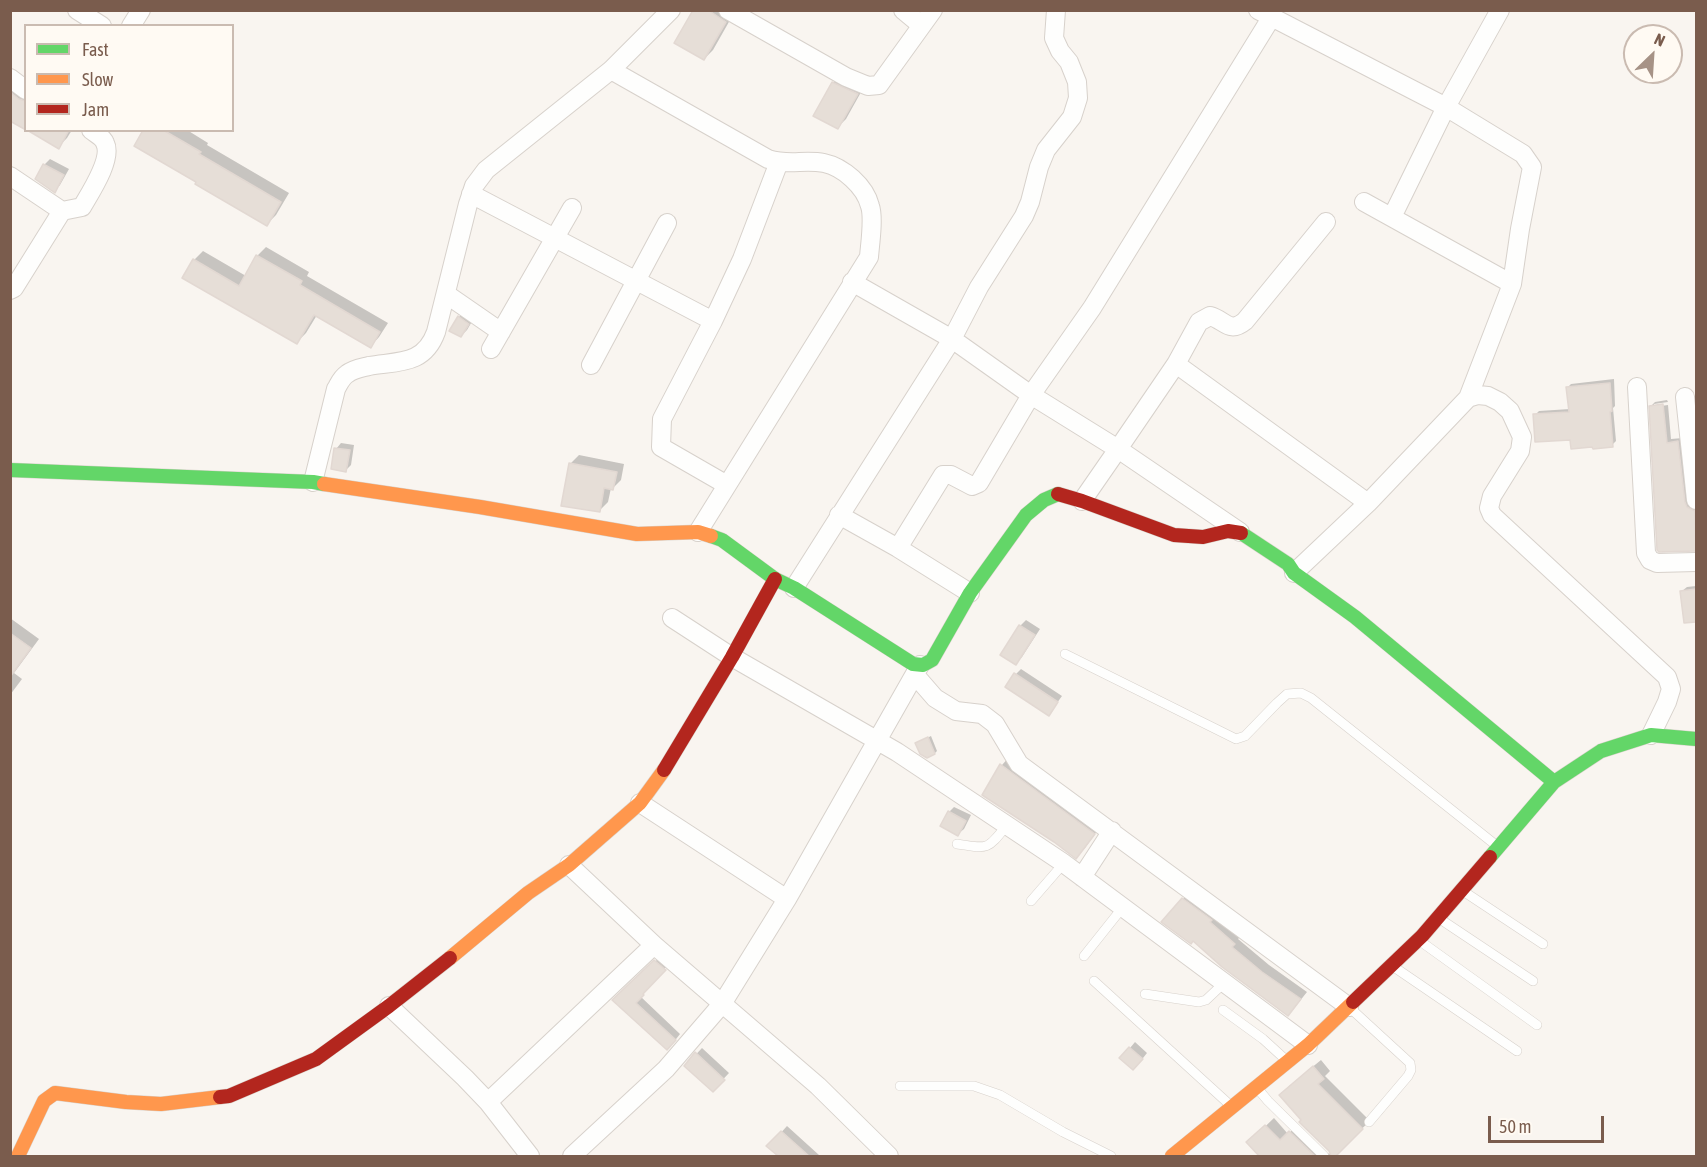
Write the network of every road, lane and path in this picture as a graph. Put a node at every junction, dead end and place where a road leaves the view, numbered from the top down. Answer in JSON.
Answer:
{"nodes":[{"id":1,"x":77,"y":10,"type":"edge"},
{"id":2,"x":141,"y":10,"type":"edge"},
{"id":3,"x":671,"y":10,"type":"edge"},
{"id":4,"x":728,"y":10,"type":"edge"},
{"id":5,"x":903,"y":10,"type":"edge"},
{"id":6,"x":1056,"y":10,"type":"edge"},
{"id":7,"x":1500,"y":10,"type":"edge"},
{"id":8,"x":1265,"y":14,"type":"edge"},
{"id":9,"x":927,"y":18,"type":"edge"},
{"id":10,"x":99,"y":24,"type":"edge"},
{"id":11,"x":132,"y":24,"type":"edge"},
{"id":12,"x":611,"y":70,"type":"junction"},
{"id":13,"x":10,"y":78,"type":"edge"},
{"id":14,"x":24,"y":88,"type":"edge"},
{"id":15,"x":1446,"y":107,"type":"junction"},
{"id":16,"x":94,"y":132,"type":"edge"},
{"id":17,"x":779,"y":162,"type":"junction"},
{"id":18,"x":10,"y":176,"type":"edge"},
{"id":19,"x":471,"y":194,"type":"junction"},
{"id":20,"x":1364,"y":201,"type":"dead end"},
{"id":21,"x":572,"y":208,"type":"dead end"},
{"id":22,"x":62,"y":211,"type":"junction"},
{"id":23,"x":1392,"y":217,"type":"junction"},
{"id":24,"x":1326,"y":222,"type":"dead end"},
{"id":25,"x":667,"y":223,"type":"dead end"},
{"id":26,"x":555,"y":238,"type":"junction"},
{"id":27,"x":636,"y":281,"type":"junction"},
{"id":28,"x":852,"y":282,"type":"junction"},
{"id":29,"x":1512,"y":284,"type":"junction"},
{"id":30,"x":10,"y":290,"type":"edge"},
{"id":31,"x":446,"y":294,"type":"junction"},
{"id":32,"x":713,"y":321,"type":"junction"},
{"id":33,"x":501,"y":332,"type":"junction"},
{"id":34,"x":952,"y":339,"type":"junction"},
{"id":35,"x":491,"y":349,"type":"dead end"},
{"id":36,"x":1176,"y":364,"type":"junction"},
{"id":37,"x":591,"y":365,"type":"dead end"},
{"id":38,"x":1636,"y":387,"type":"dead end"},
{"id":39,"x":1031,"y":395,"type":"junction"},
{"id":40,"x":1685,"y":397,"type":"dead end"},
{"id":41,"x":1468,"y":398,"type":"junction"},
{"id":42,"x":1118,"y":449,"type":"junction"},
{"id":43,"x":10,"y":470,"type":"edge"},
{"id":44,"x":313,"y":482,"type":"junction"},
{"id":45,"x":727,"y":485,"type":"junction"},
{"id":46,"x":1696,"y":500,"type":"edge"},
{"id":47,"x":1082,"y":501,"type":"junction"},
{"id":48,"x":1368,"y":503,"type":"junction"},
{"id":49,"x":839,"y":514,"type":"junction"},
{"id":50,"x":698,"y":532,"type":"junction"},
{"id":51,"x":1240,"y":532,"type":"junction"},
{"id":52,"x":898,"y":548,"type":"junction"},
{"id":53,"x":1696,"y":562,"type":"edge"},
{"id":54,"x":1294,"y":573,"type":"junction"},
{"id":55,"x":775,"y":579,"type":"junction"},
{"id":56,"x":794,"y":588,"type":"junction"},
{"id":57,"x":970,"y":592,"type":"junction"},
{"id":58,"x":672,"y":618,"type":"dead end"},
{"id":59,"x":1065,"y":654,"type":"dead end"},
{"id":60,"x":732,"y":657,"type":"junction"},
{"id":61,"x":917,"y":670,"type":"junction"},
{"id":62,"x":1651,"y":735,"type":"junction"},
{"id":63,"x":1696,"y":739,"type":"edge"},
{"id":64,"x":877,"y":740,"type":"junction"},
{"id":65,"x":1554,"y":782,"type":"junction"},
{"id":66,"x":640,"y":803,"type":"junction"},
{"id":67,"x":1007,"y":825,"type":"junction"},
{"id":68,"x":1112,"y":831,"type":"junction"},
{"id":69,"x":957,"y":844,"type":"dead end"},
{"id":70,"x":1498,"y":846,"type":"junction"},
{"id":71,"x":1064,"y":863,"type":"junction"},
{"id":72,"x":569,"y":865,"type":"junction"},
{"id":73,"x":1082,"y":877,"type":"junction"},
{"id":74,"x":1461,"y":890,"type":"junction"},
{"id":75,"x":787,"y":899,"type":"junction"},
{"id":76,"x":1031,"y":901,"type":"dead end"},
{"id":77,"x":1123,"y":908,"type":"junction"},
{"id":78,"x":1438,"y":918,"type":"junction"},
{"id":79,"x":1418,"y":940,"type":"junction"},
{"id":80,"x":1543,"y":944,"type":"dead end"},
{"id":81,"x":654,"y":945,"type":"junction"},
{"id":82,"x":1084,"y":956,"type":"dead end"},
{"id":83,"x":1392,"y":965,"type":"junction"},
{"id":84,"x":1094,"y":981,"type":"dead end"},
{"id":85,"x":1533,"y":981,"type":"dead end"},
{"id":86,"x":1224,"y":983,"type":"junction"},
{"id":87,"x":1145,"y":994,"type":"dead end"},
{"id":88,"x":722,"y":1004,"type":"junction"},
{"id":89,"x":388,"y":1006,"type":"junction"},
{"id":90,"x":1349,"y":1006,"type":"junction"},
{"id":91,"x":1223,"y":1010,"type":"dead end"},
{"id":92,"x":1537,"y":1025,"type":"dead end"},
{"id":93,"x":1308,"y":1045,"type":"junction"},
{"id":94,"x":1517,"y":1051,"type":"dead end"},
{"id":95,"x":1288,"y":1061,"type":"junction"},
{"id":96,"x":900,"y":1086,"type":"dead end"},
{"id":97,"x":1256,"y":1087,"type":"junction"},
{"id":98,"x":488,"y":1101,"type":"junction"},
{"id":99,"x":1232,"y":1106,"type":"junction"},
{"id":100,"x":1369,"y":1122,"type":"dead end"},
{"id":101,"x":18,"y":1156,"type":"edge"},
{"id":102,"x":530,"y":1156,"type":"edge"},
{"id":103,"x":572,"y":1156,"type":"edge"},
{"id":104,"x":889,"y":1156,"type":"edge"},
{"id":105,"x":1111,"y":1156,"type":"edge"},
{"id":106,"x":1172,"y":1156,"type":"edge"},
{"id":107,"x":1323,"y":1156,"type":"edge"}],
"edges":[{"from":1,"to":10,"type":"street"},
{"from":2,"to":11,"type":"street"},
{"from":3,"to":12,"type":"street"},
{"from":4,"to":9,"type":"street"},
{"from":5,"to":9,"type":"street"},
{"from":6,"to":34,"type":"street"},
{"from":7,"to":15,"type":"street"},
{"from":8,"to":15,"type":"street"},
{"from":8,"to":39,"type":"street"},
{"from":12,"to":17,"type":"street"},
{"from":12,"to":19,"type":"street"},
{"from":13,"to":14,"type":"street"},
{"from":15,"to":23,"type":"street"},
{"from":15,"to":29,"type":"street"},
{"from":16,"to":22,"type":"street"},
{"from":17,"to":28,"type":"street"},
{"from":17,"to":32,"type":"street"},
{"from":18,"to":22,"type":"street"},
{"from":19,"to":26,"type":"street"},
{"from":19,"to":31,"type":"street"},
{"from":20,"to":23,"type":"street"},
{"from":21,"to":26,"type":"street"},
{"from":22,"to":30,"type":"street"},
{"from":23,"to":29,"type":"street"},
{"from":24,"to":36,"type":"street"},
{"from":25,"to":27,"type":"street"},
{"from":26,"to":27,"type":"street"},
{"from":26,"to":33,"type":"street"},
{"from":27,"to":32,"type":"street"},
{"from":27,"to":37,"type":"street"},
{"from":28,"to":34,"type":"street"},
{"from":28,"to":45,"type":"street"},
{"from":29,"to":41,"type":"street"},
{"from":31,"to":33,"type":"street"},
{"from":31,"to":44,"type":"street"},
{"from":32,"to":45,"type":"street"},
{"from":33,"to":35,"type":"street"},
{"from":34,"to":39,"type":"street"},
{"from":34,"to":49,"type":"street"},
{"from":36,"to":42,"type":"street"},
{"from":36,"to":48,"type":"street"},
{"from":38,"to":53,"type":"street"},
{"from":39,"to":42,"type":"street"},
{"from":39,"to":52,"type":"street"},
{"from":40,"to":46,"type":"street"},
{"from":41,"to":48,"type":"street"},
{"from":41,"to":62,"type":"street"},
{"from":42,"to":47,"type":"street"},
{"from":42,"to":51,"type":"street"},
{"from":43,"to":44,"type":"street"},
{"from":44,"to":50,"type":"street"},
{"from":45,"to":50,"type":"street"},
{"from":47,"to":51,"type":"street"},
{"from":47,"to":57,"type":"street"},
{"from":48,"to":54,"type":"street"},
{"from":49,"to":52,"type":"street"},
{"from":49,"to":56,"type":"street"},
{"from":50,"to":55,"type":"street"},
{"from":51,"to":54,"type":"street"},
{"from":52,"to":57,"type":"street"},
{"from":54,"to":65,"type":"street"},
{"from":55,"to":56,"type":"street"},
{"from":55,"to":60,"type":"street"},
{"from":56,"to":61,"type":"street"},
{"from":57,"to":61,"type":"street"},
{"from":58,"to":60,"type":"street"},
{"from":59,"to":70,"type":"lane"},
{"from":60,"to":64,"type":"street"},
{"from":60,"to":66,"type":"street"},
{"from":61,"to":64,"type":"street"},
{"from":61,"to":68,"type":"street"},
{"from":62,"to":63,"type":"street"},
{"from":62,"to":65,"type":"street"},
{"from":64,"to":67,"type":"street"},
{"from":64,"to":75,"type":"street"},
{"from":65,"to":70,"type":"street"},
{"from":66,"to":72,"type":"street"},
{"from":66,"to":75,"type":"street"},
{"from":67,"to":69,"type":"lane"},
{"from":67,"to":71,"type":"street"},
{"from":68,"to":73,"type":"street"},
{"from":68,"to":90,"type":"street"},
{"from":70,"to":74,"type":"street"},
{"from":71,"to":73,"type":"street"},
{"from":71,"to":76,"type":"lane"},
{"from":72,"to":81,"type":"street"},
{"from":72,"to":89,"type":"street"},
{"from":73,"to":77,"type":"street"},
{"from":74,"to":78,"type":"street"},
{"from":74,"to":80,"type":"lane"},
{"from":75,"to":88,"type":"street"},
{"from":77,"to":82,"type":"lane"},
{"from":77,"to":86,"type":"street"},
{"from":78,"to":79,"type":"street"},
{"from":78,"to":85,"type":"lane"},
{"from":79,"to":83,"type":"street"},
{"from":79,"to":92,"type":"lane"},
{"from":81,"to":88,"type":"street"},
{"from":81,"to":98,"type":"street"},
{"from":83,"to":90,"type":"street"},
{"from":83,"to":94,"type":"lane"},
{"from":84,"to":99,"type":"lane"},
{"from":86,"to":87,"type":"lane"},
{"from":86,"to":93,"type":"street"},
{"from":88,"to":103,"type":"street"},
{"from":88,"to":104,"type":"street"},
{"from":89,"to":98,"type":"street"},
{"from":89,"to":101,"type":"street"},
{"from":90,"to":93,"type":"street"},
{"from":90,"to":100,"type":"lane"},
{"from":91,"to":95,"type":"lane"},
{"from":93,"to":95,"type":"street"},
{"from":95,"to":97,"type":"street"},
{"from":96,"to":105,"type":"lane"},
{"from":97,"to":99,"type":"street"},
{"from":97,"to":107,"type":"lane"},
{"from":98,"to":102,"type":"street"},
{"from":99,"to":106,"type":"street"}]}
